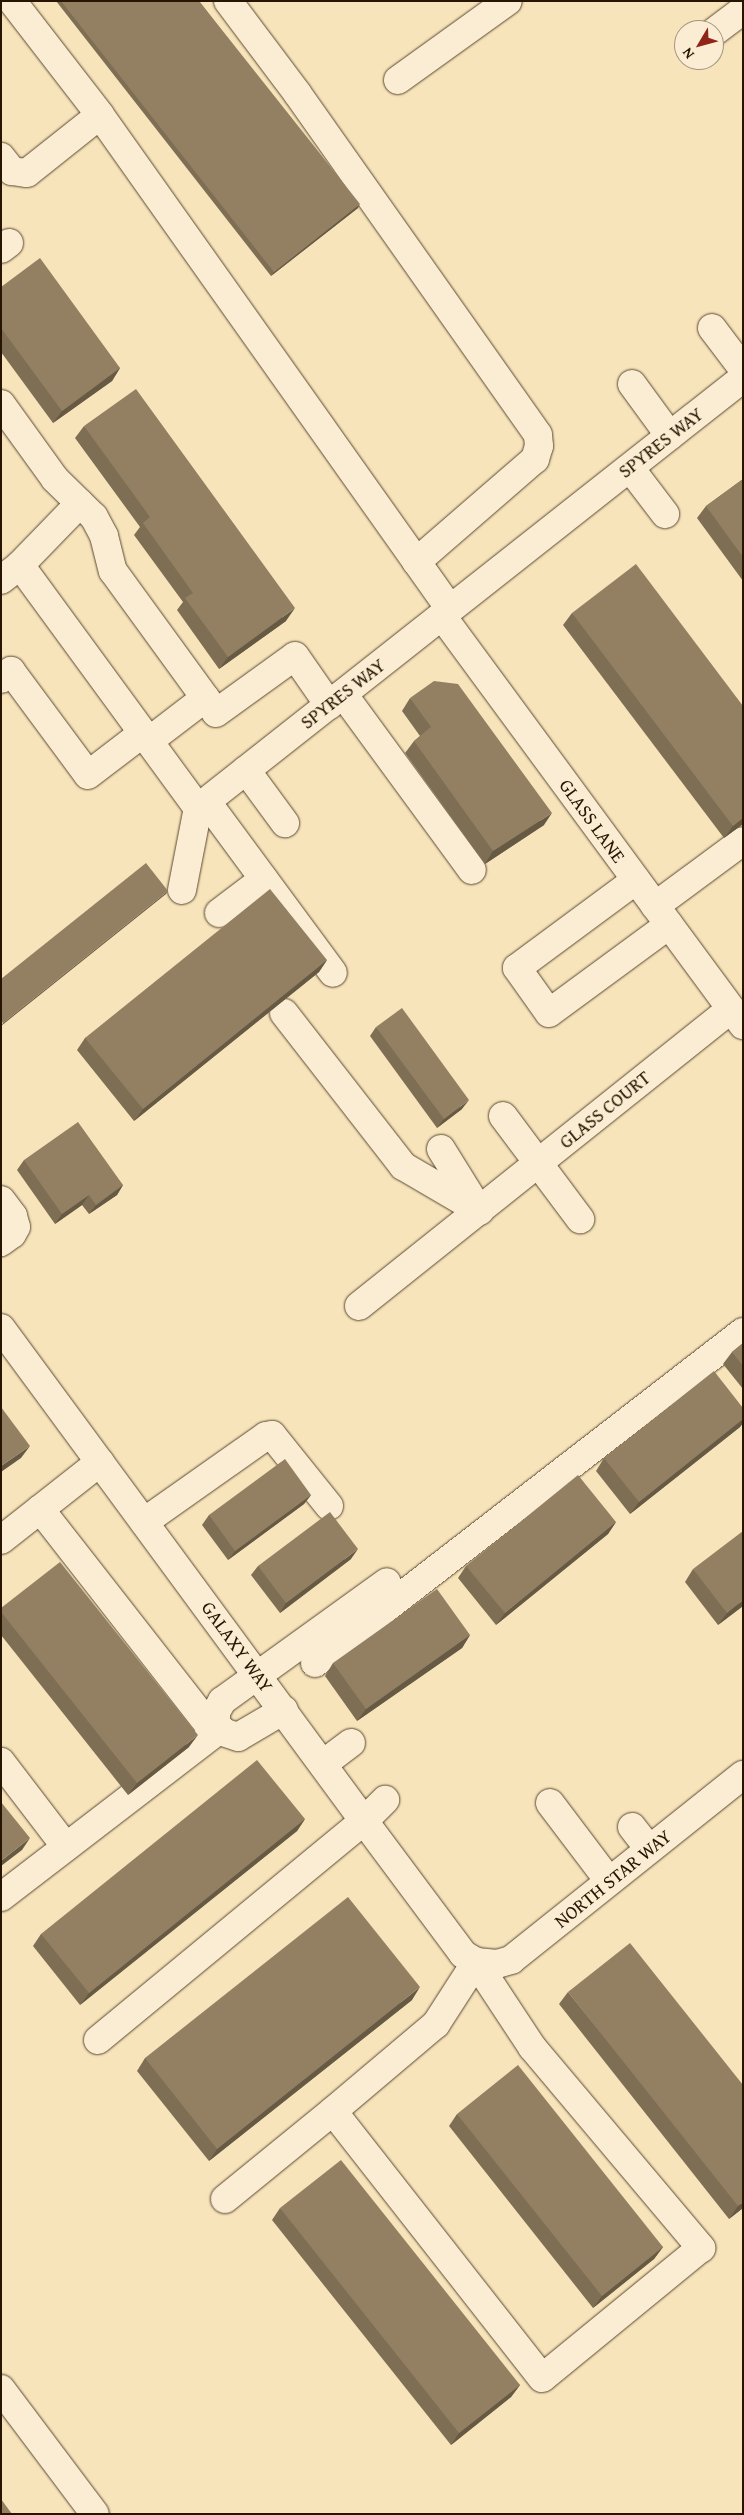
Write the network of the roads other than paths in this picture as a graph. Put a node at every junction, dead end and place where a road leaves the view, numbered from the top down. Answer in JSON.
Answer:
{"nodes":[{"id":1,"x":12,"y":1,"type":"edge"},
{"id":2,"x":228,"y":1,"type":"edge"},
{"id":3,"x":508,"y":1,"type":"edge"},
{"id":4,"x":743,"y":10,"type":"edge"},
{"id":5,"x":724,"y":24,"type":"edge"},
{"id":6,"x":398,"y":80,"type":"dead end"},
{"id":7,"x":100,"y":115,"type":"junction"},
{"id":8,"x":1,"y":156,"type":"edge"},
{"id":9,"x":712,"y":328,"type":"dead end"},
{"id":10,"x":743,"y":369,"type":"edge"},
{"id":11,"x":743,"y":378,"type":"edge"},
{"id":12,"x":632,"y":384,"type":"dead end"},
{"id":13,"x":1,"y":404,"type":"edge"},
{"id":14,"x":670,"y":436,"type":"junction"},
{"id":15,"x":630,"y":468,"type":"junction"},
{"id":16,"x":80,"y":503,"type":"junction"},
{"id":17,"x":665,"y":514,"type":"dead end"},
{"id":18,"x":416,"y":562,"type":"junction"},
{"id":19,"x":11,"y":573,"type":"edge"},
{"id":20,"x":446,"y":613,"type":"junction"},
{"id":21,"x":1,"y":679,"type":"edge"},
{"id":22,"x":205,"y":698,"type":"junction"},
{"id":23,"x":336,"y":699,"type":"junction"},
{"id":24,"x":146,"y":737,"type":"junction"},
{"id":25,"x":246,"y":770,"type":"junction"},
{"id":26,"x":203,"y":805,"type":"junction"},
{"id":27,"x":285,"y":823,"type":"dead end"},
{"id":28,"x":743,"y":841,"type":"edge"},
{"id":29,"x":472,"y":870,"type":"dead end"},
{"id":30,"x":264,"y":879,"type":"junction"},
{"id":31,"x":636,"y":880,"type":"junction"},
{"id":32,"x":182,"y":890,"type":"dead end"},
{"id":33,"x":220,"y":913,"type":"dead end"},
{"id":34,"x":662,"y":916,"type":"junction"},
{"id":35,"x":334,"y":973,"type":"dead end"},
{"id":36,"x":284,"y":1013,"type":"edge"},
{"id":37,"x":737,"y":1017,"type":"edge"},
{"id":38,"x":503,"y":1116,"type":"dead end"},
{"id":39,"x":441,"y":1149,"type":"dead end"},
{"id":40,"x":538,"y":1164,"type":"junction"},
{"id":41,"x":1,"y":1200,"type":"edge"},
{"id":42,"x":480,"y":1211,"type":"junction"},
{"id":43,"x":580,"y":1219,"type":"dead end"},
{"id":44,"x":1,"y":1242,"type":"edge"},
{"id":45,"x":358,"y":1306,"type":"dead end"},
{"id":46,"x":1,"y":1328,"type":"edge"},
{"id":47,"x":743,"y":1332,"type":"edge"},
{"id":48,"x":100,"y":1462,"type":"junction"},
{"id":49,"x":329,"y":1506,"type":"dead end"},
{"id":50,"x":40,"y":1509,"type":"junction"},
{"id":51,"x":144,"y":1522,"type":"junction"},
{"id":52,"x":1,"y":1540,"type":"edge"},
{"id":53,"x":387,"y":1582,"type":"dead end"},
{"id":54,"x":315,"y":1663,"type":"dead end"},
{"id":55,"x":258,"y":1676,"type":"junction"},
{"id":56,"x":284,"y":1710,"type":"junction"},
{"id":57,"x":217,"y":1731,"type":"junction"},
{"id":58,"x":351,"y":1743,"type":"dead end"},
{"id":59,"x":1,"y":1762,"type":"edge"},
{"id":60,"x":323,"y":1764,"type":"junction"},
{"id":61,"x":743,"y":1775,"type":"edge"},
{"id":62,"x":385,"y":1800,"type":"dead end"},
{"id":63,"x":550,"y":1803,"type":"dead end"},
{"id":64,"x":364,"y":1821,"type":"junction"},
{"id":65,"x":632,"y":1827,"type":"dead end"},
{"id":66,"x":66,"y":1847,"type":"junction"},
{"id":67,"x":650,"y":1849,"type":"junction"},
{"id":68,"x":610,"y":1881,"type":"junction"},
{"id":69,"x":1,"y":1897,"type":"edge"},
{"id":70,"x":476,"y":1962,"type":"junction"},
{"id":71,"x":98,"y":2040,"type":"dead end"},
{"id":72,"x":333,"y":2111,"type":"junction"},
{"id":73,"x":225,"y":2199,"type":"dead end"},
{"id":74,"x":1,"y":2389,"type":"edge"},
{"id":75,"x":95,"y":2514,"type":"edge"}],
"edges":[{"from":1,"to":7,"type":"street","name":"GLASS LANE"},
{"from":2,"to":18,"type":"street"},
{"from":3,"to":6,"type":"street"},
{"from":4,"to":5,"type":"street"},
{"from":7,"to":8,"type":"street"},
{"from":7,"to":18,"type":"street","name":"GLASS LANE"},
{"from":9,"to":10,"type":"street"},
{"from":11,"to":14,"type":"street","name":"SPYRES WAY"},
{"from":12,"to":14,"type":"street"},
{"from":13,"to":16,"type":"street"},
{"from":14,"to":15,"type":"street","name":"SPYRES WAY"},
{"from":15,"to":17,"type":"street"},
{"from":15,"to":20,"type":"street","name":"SPYRES WAY"},
{"from":16,"to":19,"type":"street"},
{"from":16,"to":22,"type":"street"},
{"from":18,"to":20,"type":"street","name":"GLASS LANE"},
{"from":19,"to":24,"type":"street"},
{"from":20,"to":23,"type":"street","name":"SPYRES WAY"},
{"from":20,"to":31,"type":"street","name":"GLASS LANE"},
{"from":21,"to":24,"type":"street"},
{"from":22,"to":23,"type":"street"},
{"from":22,"to":24,"type":"street"},
{"from":23,"to":25,"type":"street","name":"SPYRES WAY"},
{"from":23,"to":29,"type":"street"},
{"from":24,"to":26,"type":"street"},
{"from":25,"to":26,"type":"street","name":"SPYRES WAY"},
{"from":25,"to":27,"type":"street"},
{"from":26,"to":30,"type":"street"},
{"from":26,"to":32,"type":"street"},
{"from":28,"to":34,"type":"street"},
{"from":30,"to":33,"type":"street"},
{"from":30,"to":35,"type":"street"},
{"from":31,"to":34,"type":"street","name":"GLASS LANE"},
{"from":31,"to":34,"type":"street"},
{"from":34,"to":37,"type":"street","name":"GLASS LANE"},
{"from":36,"to":42,"type":"street"},
{"from":37,"to":40,"type":"street","name":"GLASS COURT"},
{"from":38,"to":40,"type":"street"},
{"from":39,"to":42,"type":"street"},
{"from":40,"to":42,"type":"street","name":"GLASS COURT"},
{"from":40,"to":43,"type":"street"},
{"from":41,"to":44,"type":"street"},
{"from":42,"to":45,"type":"street","name":"GLASS COURT"},
{"from":46,"to":48,"type":"street","name":"GALAXY WAY"},
{"from":47,"to":54,"type":"street"},
{"from":48,"to":50,"type":"street"},
{"from":48,"to":51,"type":"street","name":"GALAXY WAY"},
{"from":49,"to":51,"type":"street"},
{"from":50,"to":52,"type":"street"},
{"from":50,"to":57,"type":"street"},
{"from":51,"to":55,"type":"street","name":"GALAXY WAY"},
{"from":53,"to":55,"type":"street"},
{"from":55,"to":56,"type":"street","name":"GALAXY WAY"},
{"from":55,"to":57,"type":"street"},
{"from":56,"to":57,"type":"street"},
{"from":56,"to":60,"type":"street","name":"GALAXY WAY"},
{"from":57,"to":66,"type":"street"},
{"from":58,"to":60,"type":"street"},
{"from":59,"to":66,"type":"street"},
{"from":60,"to":64,"type":"street","name":"GALAXY WAY"},
{"from":61,"to":67,"type":"street","name":"NORTH STAR WAY"},
{"from":62,"to":64,"type":"street"},
{"from":63,"to":68,"type":"street"},
{"from":64,"to":70,"type":"street","name":"GALAXY WAY"},
{"from":64,"to":71,"type":"street"},
{"from":65,"to":67,"type":"street"},
{"from":66,"to":69,"type":"street"},
{"from":67,"to":68,"type":"street","name":"NORTH STAR WAY"},
{"from":68,"to":70,"type":"street","name":"NORTH STAR WAY"},
{"from":70,"to":72,"type":"street"},
{"from":70,"to":72,"type":"street","name":"GALAXY WAY"},
{"from":72,"to":73,"type":"street"},
{"from":74,"to":75,"type":"street"}]}
